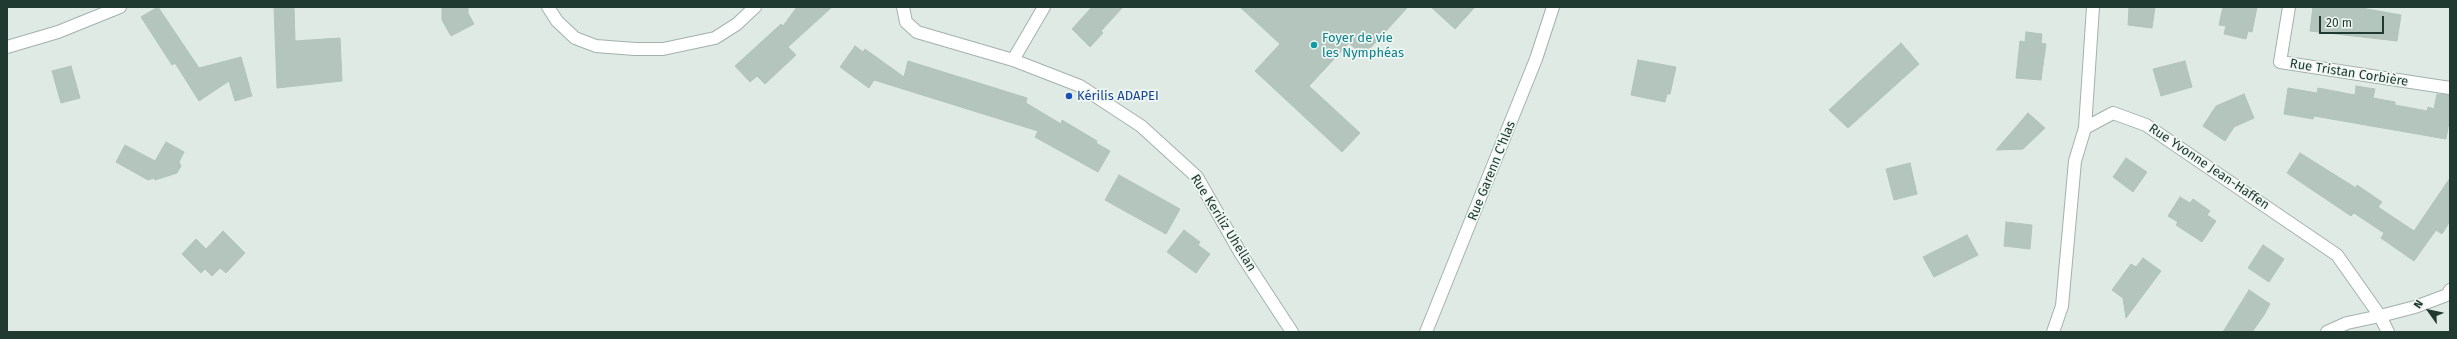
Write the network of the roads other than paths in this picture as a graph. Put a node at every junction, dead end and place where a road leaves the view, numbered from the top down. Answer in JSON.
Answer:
{"nodes":[{"id":1,"x":120,"y":7,"type":"edge"},
{"id":2,"x":548,"y":7,"type":"edge"},
{"id":3,"x":903,"y":7,"type":"edge"},
{"id":4,"x":1044,"y":7,"type":"edge"},
{"id":5,"x":1553,"y":7,"type":"edge"},
{"id":6,"x":2093,"y":7,"type":"edge"},
{"id":7,"x":2289,"y":7,"type":"edge"},
{"id":8,"x":751,"y":9,"type":"edge"},
{"id":9,"x":7,"y":47,"type":"edge"},
{"id":10,"x":1013,"y":60,"type":"junction"},
{"id":11,"x":2450,"y":88,"type":"edge"},
{"id":12,"x":2085,"y":128,"type":"junction"},
{"id":13,"x":2450,"y":290,"type":"edge"},
{"id":14,"x":2380,"y":316,"type":"junction"},
{"id":15,"x":1292,"y":332,"type":"edge"},
{"id":16,"x":1426,"y":332,"type":"edge"},
{"id":17,"x":2053,"y":332,"type":"edge"},
{"id":18,"x":2327,"y":332,"type":"edge"},
{"id":19,"x":2388,"y":332,"type":"edge"}],
"edges":[{"from":1,"to":9,"type":"street"},
{"from":2,"to":8,"type":"street"},
{"from":3,"to":10,"type":"street","name":"Rue Keriliz Uhellan"},
{"from":4,"to":10,"type":"street"},
{"from":5,"to":16,"type":"street","name":"Rue Garenn C'hlas"},
{"from":6,"to":12,"type":"street"},
{"from":7,"to":11,"type":"street","name":"Rue Tristan Corbière"},
{"from":10,"to":15,"type":"street","name":"Rue Keriliz Uhellan"},
{"from":12,"to":14,"type":"street","name":"Rue Yvonne Jean-Haffen"},
{"from":12,"to":17,"type":"street"},
{"from":13,"to":14,"type":"street"},
{"from":14,"to":18,"type":"street"},
{"from":14,"to":19,"type":"street"}]}
